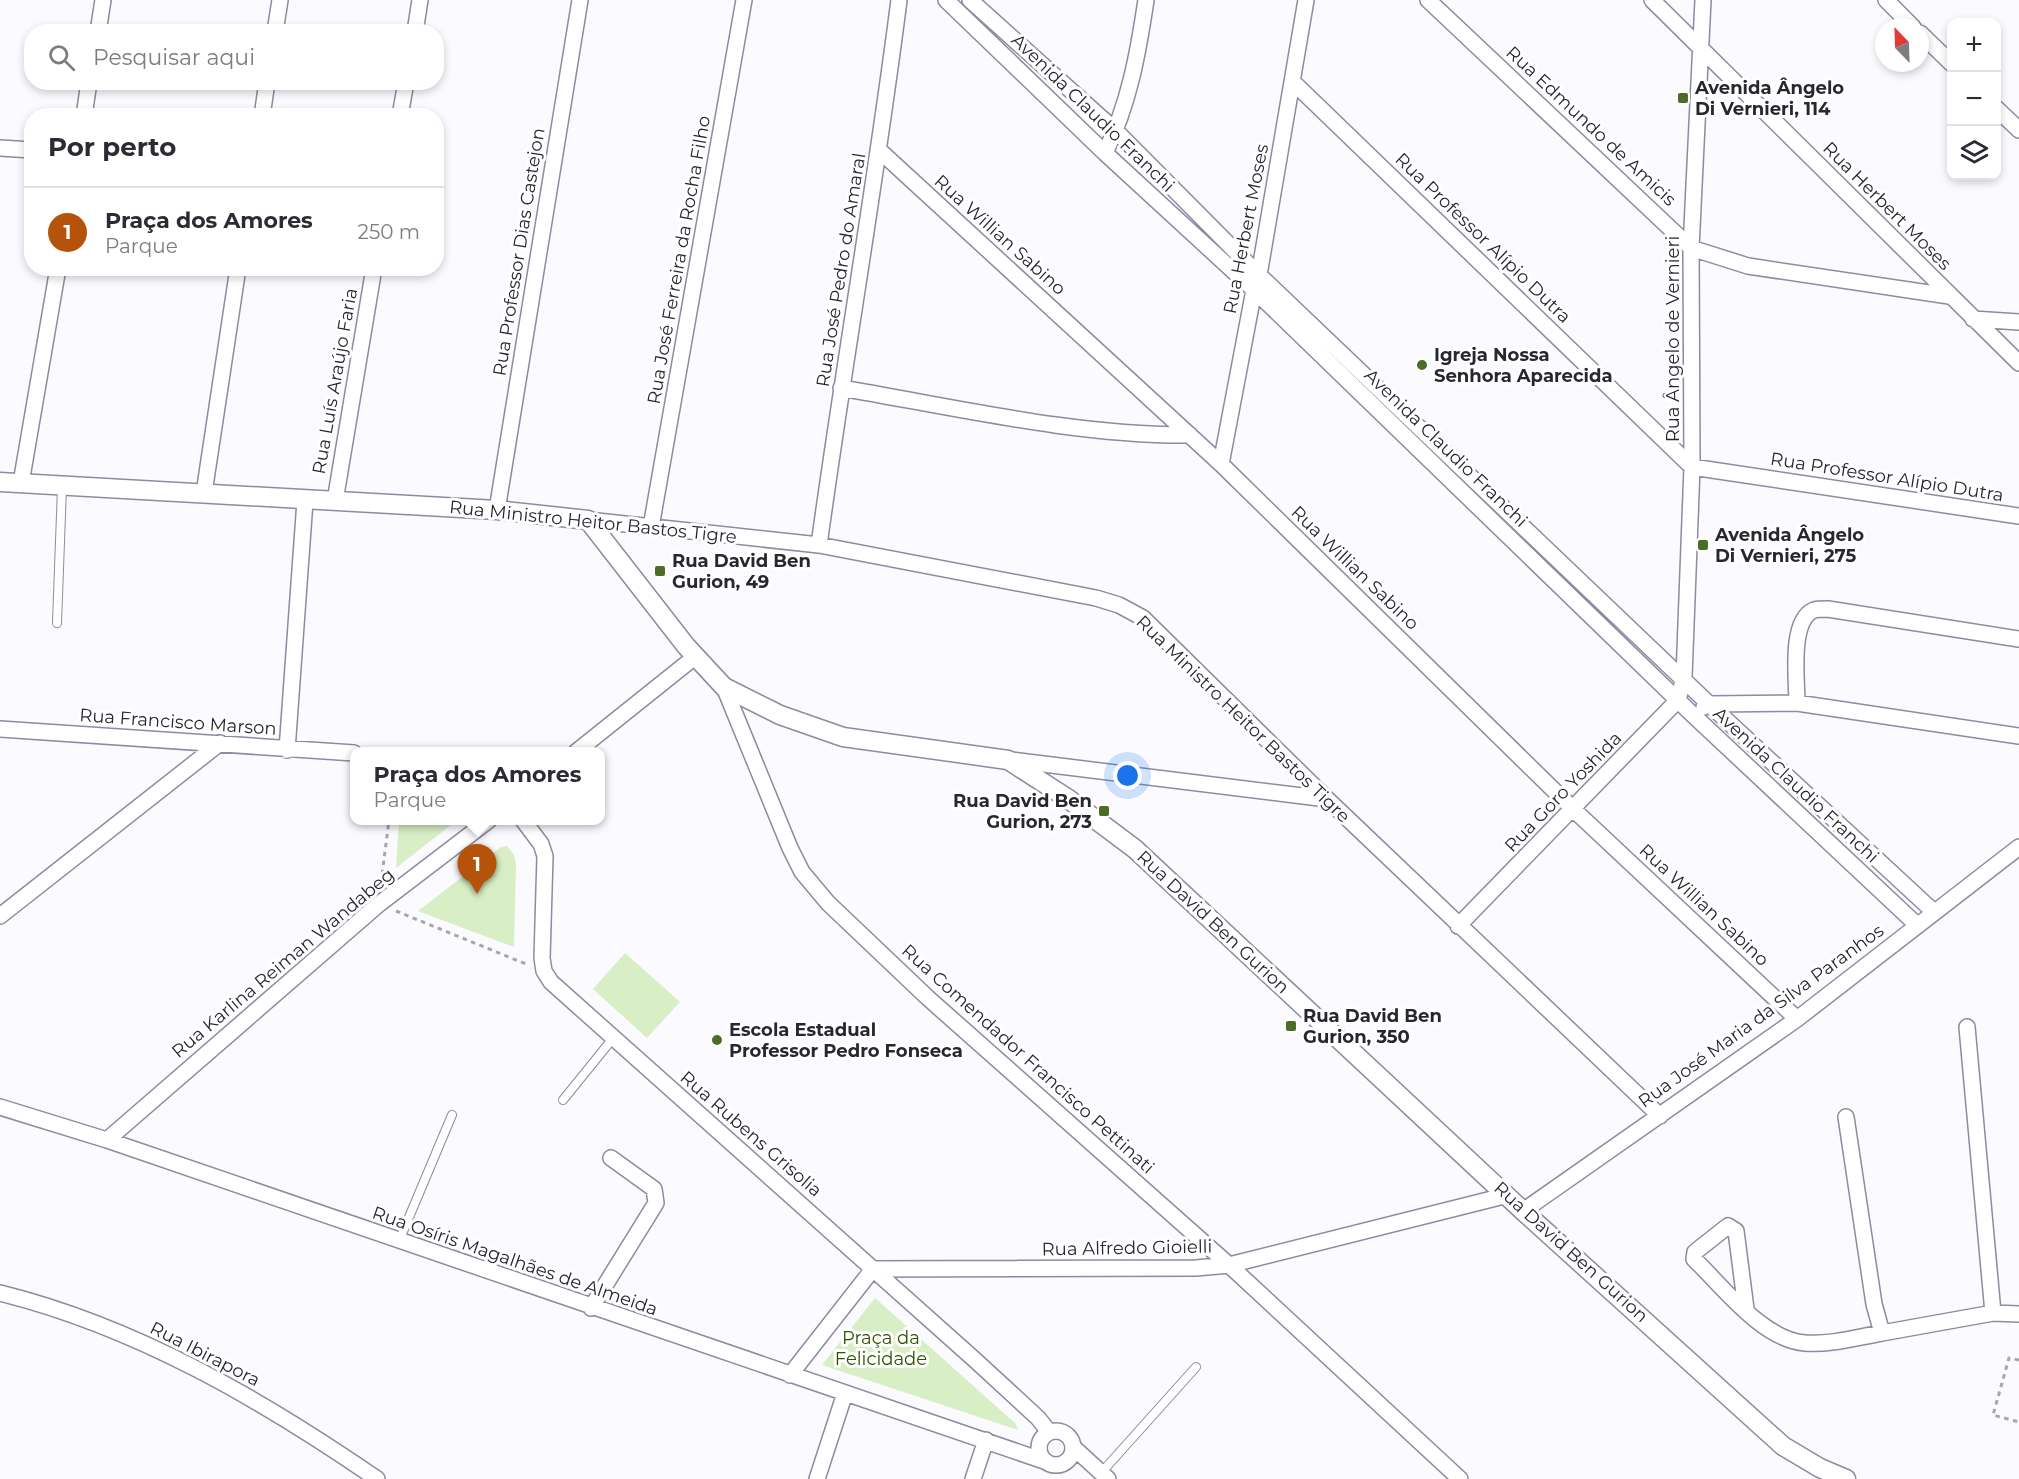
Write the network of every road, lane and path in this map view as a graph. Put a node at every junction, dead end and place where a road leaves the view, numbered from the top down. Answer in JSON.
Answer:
{"nodes":[{"id":1,"x":103,"y":0,"type":"edge"},
{"id":2,"x":280,"y":0,"type":"edge"},
{"id":3,"x":420,"y":0,"type":"edge"},
{"id":4,"x":580,"y":0,"type":"edge"},
{"id":5,"x":744,"y":0,"type":"edge"},
{"id":6,"x":899,"y":0,"type":"edge"},
{"id":7,"x":946,"y":0,"type":"edge"},
{"id":8,"x":1146,"y":0,"type":"edge"},
{"id":9,"x":1306,"y":0,"type":"edge"},
{"id":10,"x":1428,"y":0,"type":"edge"},
{"id":11,"x":1652,"y":0,"type":"edge"},
{"id":12,"x":1703,"y":0,"type":"edge"},
{"id":13,"x":1886,"y":0,"type":"edge"},
{"id":14,"x":978,"y":3,"type":"edge"},
{"id":15,"x":1904,"y":18,"type":"edge"},
{"id":16,"x":99,"y":24,"type":"edge"},
{"id":17,"x":276,"y":24,"type":"edge"},
{"id":18,"x":416,"y":24,"type":"edge"},
{"id":19,"x":979,"y":31,"type":"junction"},
{"id":20,"x":1929,"y":42,"type":"edge"},
{"id":21,"x":1700,"y":46,"type":"junction"},
{"id":22,"x":1947,"y":59,"type":"edge"},
{"id":23,"x":1293,"y":82,"type":"junction"},
{"id":24,"x":88,"y":90,"type":"edge"},
{"id":25,"x":266,"y":90,"type":"edge"},
{"id":26,"x":405,"y":90,"type":"edge"},
{"id":27,"x":85,"y":108,"type":"edge"},
{"id":28,"x":263,"y":108,"type":"edge"},
{"id":29,"x":401,"y":108,"type":"edge"},
{"id":30,"x":2001,"y":113,"type":"edge"},
{"id":31,"x":2019,"y":130,"type":"edge"},
{"id":32,"x":1116,"y":131,"type":"junction"},
{"id":33,"x":0,"y":148,"type":"edge"},
{"id":34,"x":24,"y":150,"type":"edge"},
{"id":35,"x":880,"y":151,"type":"junction"},
{"id":36,"x":1105,"y":153,"type":"junction"},
{"id":37,"x":1691,"y":248,"type":"junction"},
{"id":38,"x":57,"y":276,"type":"edge"},
{"id":39,"x":237,"y":276,"type":"edge"},
{"id":40,"x":373,"y":276,"type":"edge"},
{"id":41,"x":1257,"y":282,"type":"junction"},
{"id":42,"x":1950,"y":296,"type":"junction"},
{"id":43,"x":1972,"y":319,"type":"junction"},
{"id":44,"x":2019,"y":322,"type":"edge"},
{"id":45,"x":2019,"y":363,"type":"edge"},
{"id":46,"x":841,"y":388,"type":"junction"},
{"id":47,"x":1190,"y":435,"type":"junction"},
{"id":48,"x":1221,"y":464,"type":"junction"},
{"id":49,"x":1692,"y":467,"type":"junction"},
{"id":50,"x":0,"y":482,"type":"edge"},
{"id":51,"x":21,"y":483,"type":"junction"},
{"id":52,"x":62,"y":485,"type":"junction"},
{"id":53,"x":204,"y":493,"type":"junction"},
{"id":54,"x":305,"y":501,"type":"junction"},
{"id":55,"x":335,"y":501,"type":"junction"},
{"id":56,"x":497,"y":510,"type":"junction"},
{"id":57,"x":2019,"y":516,"type":"edge"},
{"id":58,"x":588,"y":520,"type":"junction"},
{"id":59,"x":651,"y":527,"type":"junction"},
{"id":60,"x":819,"y":545,"type":"junction"},
{"id":61,"x":57,"y":623,"type":"dead end"},
{"id":62,"x":2019,"y":639,"type":"edge"},
{"id":63,"x":696,"y":656,"type":"junction"},
{"id":64,"x":1683,"y":677,"type":"junction"},
{"id":65,"x":724,"y":687,"type":"junction"},
{"id":66,"x":1678,"y":700,"type":"junction"},
{"id":67,"x":1797,"y":703,"type":"junction"},
{"id":68,"x":1709,"y":704,"type":"junction"},
{"id":69,"x":1694,"y":716,"type":"junction"},
{"id":70,"x":0,"y":729,"type":"edge"},
{"id":71,"x":2019,"y":736,"type":"edge"},
{"id":72,"x":220,"y":743,"type":"junction"},
{"id":73,"x":582,"y":747,"type":"edge"},
{"id":74,"x":287,"y":750,"type":"junction"},
{"id":75,"x":350,"y":753,"type":"edge"},
{"id":76,"x":1008,"y":760,"type":"junction"},
{"id":77,"x":1327,"y":799,"type":"junction"},
{"id":78,"x":1574,"y":810,"type":"junction"},
{"id":79,"x":388,"y":825,"type":"edge"},
{"id":80,"x":482,"y":825,"type":"edge"},
{"id":81,"x":527,"y":825,"type":"edge"},
{"id":82,"x":2019,"y":847,"type":"edge"},
{"id":83,"x":379,"y":904,"type":"junction"},
{"id":84,"x":1934,"y":912,"type":"junction"},
{"id":85,"x":0,"y":916,"type":"edge"},
{"id":86,"x":1917,"y":925,"type":"junction"},
{"id":87,"x":1458,"y":926,"type":"junction"},
{"id":88,"x":544,"y":971,"type":"junction"},
{"id":89,"x":1797,"y":1019,"type":"junction"},
{"id":90,"x":1967,"y":1027,"type":"dead end"},
{"id":91,"x":614,"y":1037,"type":"junction"},
{"id":92,"x":563,"y":1100,"type":"dead end"},
{"id":93,"x":0,"y":1107,"type":"edge"},
{"id":94,"x":452,"y":1115,"type":"dead end"},
{"id":95,"x":1660,"y":1116,"type":"junction"},
{"id":96,"x":1846,"y":1118,"type":"dead end"},
{"id":97,"x":107,"y":1140,"type":"junction"},
{"id":98,"x":611,"y":1158,"type":"dead end"},
{"id":99,"x":1508,"y":1195,"type":"junction"},
{"id":100,"x":1523,"y":1211,"type":"junction"},
{"id":101,"x":399,"y":1241,"type":"junction"},
{"id":102,"x":1229,"y":1265,"type":"junction"},
{"id":103,"x":873,"y":1269,"type":"junction"},
{"id":104,"x":0,"y":1293,"type":"edge"},
{"id":105,"x":591,"y":1308,"type":"junction"},
{"id":106,"x":1746,"y":1309,"type":"junction"},
{"id":107,"x":1993,"y":1313,"type":"junction"},
{"id":108,"x":2019,"y":1314,"type":"edge"},
{"id":109,"x":1882,"y":1333,"type":"junction"},
{"id":110,"x":2019,"y":1360,"type":"edge"},
{"id":111,"x":1196,"y":1367,"type":"dead end"},
{"id":112,"x":790,"y":1375,"type":"junction"},
{"id":113,"x":845,"y":1394,"type":"junction"},
{"id":114,"x":2019,"y":1422,"type":"edge"},
{"id":115,"x":1049,"y":1432,"type":"junction"},
{"id":116,"x":986,"y":1440,"type":"junction"},
{"id":117,"x":1073,"y":1446,"type":"junction"},
{"id":118,"x":1046,"y":1458,"type":"junction"},
{"id":119,"x":1104,"y":1477,"type":"edge"},
{"id":120,"x":377,"y":1479,"type":"edge"},
{"id":121,"x":817,"y":1479,"type":"edge"},
{"id":122,"x":973,"y":1479,"type":"edge"},
{"id":123,"x":1460,"y":1479,"type":"edge"},
{"id":124,"x":1846,"y":1479,"type":"edge"}],
"edges":[{"from":1,"to":16,"type":"street"},
{"from":2,"to":17,"type":"street"},
{"from":3,"to":18,"type":"street"},
{"from":4,"to":56,"type":"street","name":"Rua Professor Dias Castejon"},
{"from":5,"to":59,"type":"street","name":"Rua José Ferreira da Rocha Filho"},
{"from":6,"to":35,"type":"street","name":"Rua José Pedro do Amaral"},
{"from":7,"to":19,"type":"street","name":"Avenida Claudio Franchi"},
{"from":8,"to":32,"type":"street"},
{"from":9,"to":23,"type":"street","name":"Rua Herbert Moses"},
{"from":10,"to":37,"type":"street","name":"Rua Edmundo de Amicis"},
{"from":11,"to":21,"type":"street","name":"Rua Herbert Moses"},
{"from":12,"to":21,"type":"street","name":"Rua Ângelo de Vernieri"},
{"from":13,"to":15,"type":"street"},
{"from":14,"to":19,"type":"street"},
{"from":14,"to":32,"type":"street","name":"Avenida Claudio Franchi"},
{"from":19,"to":36,"type":"street","name":"Avenida Claudio Franchi"},
{"from":20,"to":22,"type":"street"},
{"from":21,"to":37,"type":"street","name":"Rua Ângelo de Vernieri"},
{"from":21,"to":42,"type":"street","name":"Rua Herbert Moses"},
{"from":23,"to":41,"type":"street","name":"Rua Herbert Moses"},
{"from":23,"to":49,"type":"street","name":"Rua Professor Alípio Dutra"},
{"from":24,"to":27,"type":"street"},
{"from":25,"to":28,"type":"street"},
{"from":26,"to":29,"type":"street"},
{"from":30,"to":31,"type":"street"},
{"from":32,"to":36,"type":"street"},
{"from":32,"to":41,"type":"street","name":"Avenida Claudio Franchi"},
{"from":33,"to":34,"type":"street"},
{"from":35,"to":46,"type":"street","name":"Rua José Pedro do Amaral"},
{"from":35,"to":47,"type":"street","name":"Rua Willian Sabino"},
{"from":36,"to":41,"type":"street","name":"Avenida Claudio Franchi"},
{"from":37,"to":42,"type":"street","name":"Rua Edmundo de Amicis"},
{"from":37,"to":49,"type":"street","name":"Rua Ângelo de Vernieri"},
{"from":38,"to":51,"type":"street"},
{"from":39,"to":53,"type":"street"},
{"from":40,"to":55,"type":"street","name":"Rua Luís Araújo Faria"},
{"from":41,"to":48,"type":"street","name":"Rua Herbert Moses"},
{"from":41,"to":64,"type":"street","name":"Avenida Claudio Franchi"},
{"from":41,"to":66,"type":"street","name":"Avenida Claudio Franchi"},
{"from":42,"to":43,"type":"street","name":"Rua Herbert Moses"},
{"from":43,"to":44,"type":"street"},
{"from":43,"to":45,"type":"street","name":"Rua Herbert Moses"},
{"from":46,"to":47,"type":"street"},
{"from":46,"to":60,"type":"street","name":"Rua José Pedro do Amaral"},
{"from":47,"to":48,"type":"street","name":"Rua Willian Sabino"},
{"from":48,"to":78,"type":"street","name":"Rua Willian Sabino"},
{"from":49,"to":57,"type":"street","name":"Rua Professor Alípio Dutra"},
{"from":49,"to":64,"type":"street","name":"Rua Ângelo de Vernieri"},
{"from":50,"to":51,"type":"street","name":"Rua Ministro Heitor Bastos Tigre"},
{"from":51,"to":52,"type":"street","name":"Rua Ministro Heitor Bastos Tigre"},
{"from":52,"to":53,"type":"street","name":"Rua Ministro Heitor Bastos Tigre"},
{"from":52,"to":61,"type":"lane"},
{"from":53,"to":54,"type":"street","name":"Rua Ministro Heitor Bastos Tigre"},
{"from":54,"to":55,"type":"street","name":"Rua Ministro Heitor Bastos Tigre"},
{"from":54,"to":74,"type":"street"},
{"from":55,"to":56,"type":"street","name":"Rua Ministro Heitor Bastos Tigre"},
{"from":56,"to":58,"type":"street","name":"Rua Ministro Heitor Bastos Tigre"},
{"from":58,"to":59,"type":"street","name":"Rua Ministro Heitor Bastos Tigre"},
{"from":58,"to":63,"type":"street","name":"Rua David Ben Gurion"},
{"from":59,"to":60,"type":"street","name":"Rua Ministro Heitor Bastos Tigre"},
{"from":60,"to":77,"type":"street","name":"Rua Ministro Heitor Bastos Tigre"},
{"from":62,"to":67,"type":"street"},
{"from":63,"to":65,"type":"street","name":"Rua David Ben Gurion"},
{"from":63,"to":73,"type":"street"},
{"from":64,"to":66,"type":"street"},
{"from":64,"to":68,"type":"street","name":"Avenida Claudio Franchi"},
{"from":65,"to":76,"type":"street","name":"Rua David Ben Gurion"},
{"from":65,"to":102,"type":"street","name":"Rua Comendador Francisco Pettinati"},
{"from":66,"to":69,"type":"street","name":"Avenida Claudio Franchi"},
{"from":66,"to":78,"type":"street","name":"Rua Goro Yoshida"},
{"from":67,"to":68,"type":"street"},
{"from":67,"to":71,"type":"street"},
{"from":68,"to":69,"type":"street"},
{"from":68,"to":84,"type":"street","name":"Avenida Claudio Franchi"},
{"from":69,"to":86,"type":"street","name":"Avenida Claudio Franchi"},
{"from":70,"to":72,"type":"street","name":"Rua Francisco Marson"},
{"from":72,"to":74,"type":"street","name":"Rua Francisco Marson"},
{"from":72,"to":85,"type":"street"},
{"from":74,"to":75,"type":"street","name":"Rua Francisco Marson"},
{"from":76,"to":77,"type":"street"},
{"from":76,"to":99,"type":"street","name":"Rua David Ben Gurion"},
{"from":77,"to":87,"type":"street","name":"Rua Ministro Heitor Bastos Tigre"},
{"from":78,"to":87,"type":"street","name":"Rua Goro Yoshida"},
{"from":78,"to":89,"type":"street","name":"Rua Willian Sabino"},
{"from":79,"to":83,"type":"path"},
{"from":80,"to":83,"type":"street","name":"Rua Karlina Reiman Wandabeg"},
{"from":81,"to":88,"type":"street"},
{"from":82,"to":84,"type":"street","name":"Rua José Maria da Silva Paranhos"},
{"from":83,"to":88,"type":"path"},
{"from":83,"to":97,"type":"street","name":"Rua Karlina Reiman Wandabeg"},
{"from":84,"to":86,"type":"street","name":"Rua José Maria da Silva Paranhos"},
{"from":86,"to":89,"type":"street","name":"Rua José Maria da Silva Paranhos"},
{"from":87,"to":95,"type":"street","name":"Rua Ministro Heitor Bastos Tigre"},
{"from":88,"to":91,"type":"street","name":"Rua Rubens Grisolia"},
{"from":89,"to":95,"type":"street","name":"Rua José Maria da Silva Paranhos"},
{"from":90,"to":107,"type":"street"},
{"from":91,"to":92,"type":"lane"},
{"from":91,"to":103,"type":"street","name":"Rua Rubens Grisolia"},
{"from":93,"to":97,"type":"street","name":"Rua Osíris Magalhães de Almeida"},
{"from":94,"to":101,"type":"lane"},
{"from":95,"to":100,"type":"street","name":"Rua José Maria da Silva Paranhos"},
{"from":96,"to":109,"type":"street"},
{"from":97,"to":101,"type":"street","name":"Rua Osíris Magalhães de Almeida"},
{"from":98,"to":105,"type":"street"},
{"from":99,"to":100,"type":"street","name":"Rua David Ben Gurion"},
{"from":99,"to":102,"type":"street","name":"Rua Alfredo Gioielli"},
{"from":100,"to":124,"type":"street","name":"Rua David Ben Gurion"},
{"from":101,"to":105,"type":"street","name":"Rua Osíris Magalhães de Almeida"},
{"from":102,"to":103,"type":"street","name":"Rua Alfredo Gioielli"},
{"from":102,"to":123,"type":"street","name":"Rua Comendador Francisco Pettinati"},
{"from":103,"to":112,"type":"street"},
{"from":103,"to":115,"type":"street","name":"Rua Rubens Grisolia"},
{"from":104,"to":120,"type":"street","name":"Rua Ibirapora"},
{"from":105,"to":112,"type":"street","name":"Rua Osíris Magalhães de Almeida"},
{"from":106,"to":106,"type":"street"},
{"from":106,"to":109,"type":"street"},
{"from":107,"to":108,"type":"street"},
{"from":107,"to":109,"type":"street"},
{"from":110,"to":114,"type":"path"},
{"from":111,"to":119,"type":"lane"},
{"from":112,"to":113,"type":"street","name":"Rua Osíris Magalhães de Almeida"},
{"from":113,"to":116,"type":"street","name":"Rua Osíris Magalhães de Almeida"},
{"from":113,"to":121,"type":"street"},
{"from":115,"to":117,"type":"street"},
{"from":115,"to":118,"type":"street"},
{"from":116,"to":118,"type":"street","name":"Rua Osíris Magalhães de Almeida"},
{"from":116,"to":122,"type":"street"},
{"from":117,"to":118,"type":"street"},
{"from":117,"to":119,"type":"street"},
{"from":118,"to":119,"type":"street","name":"Rua Osíris Magalhães de Almeida"}]}
